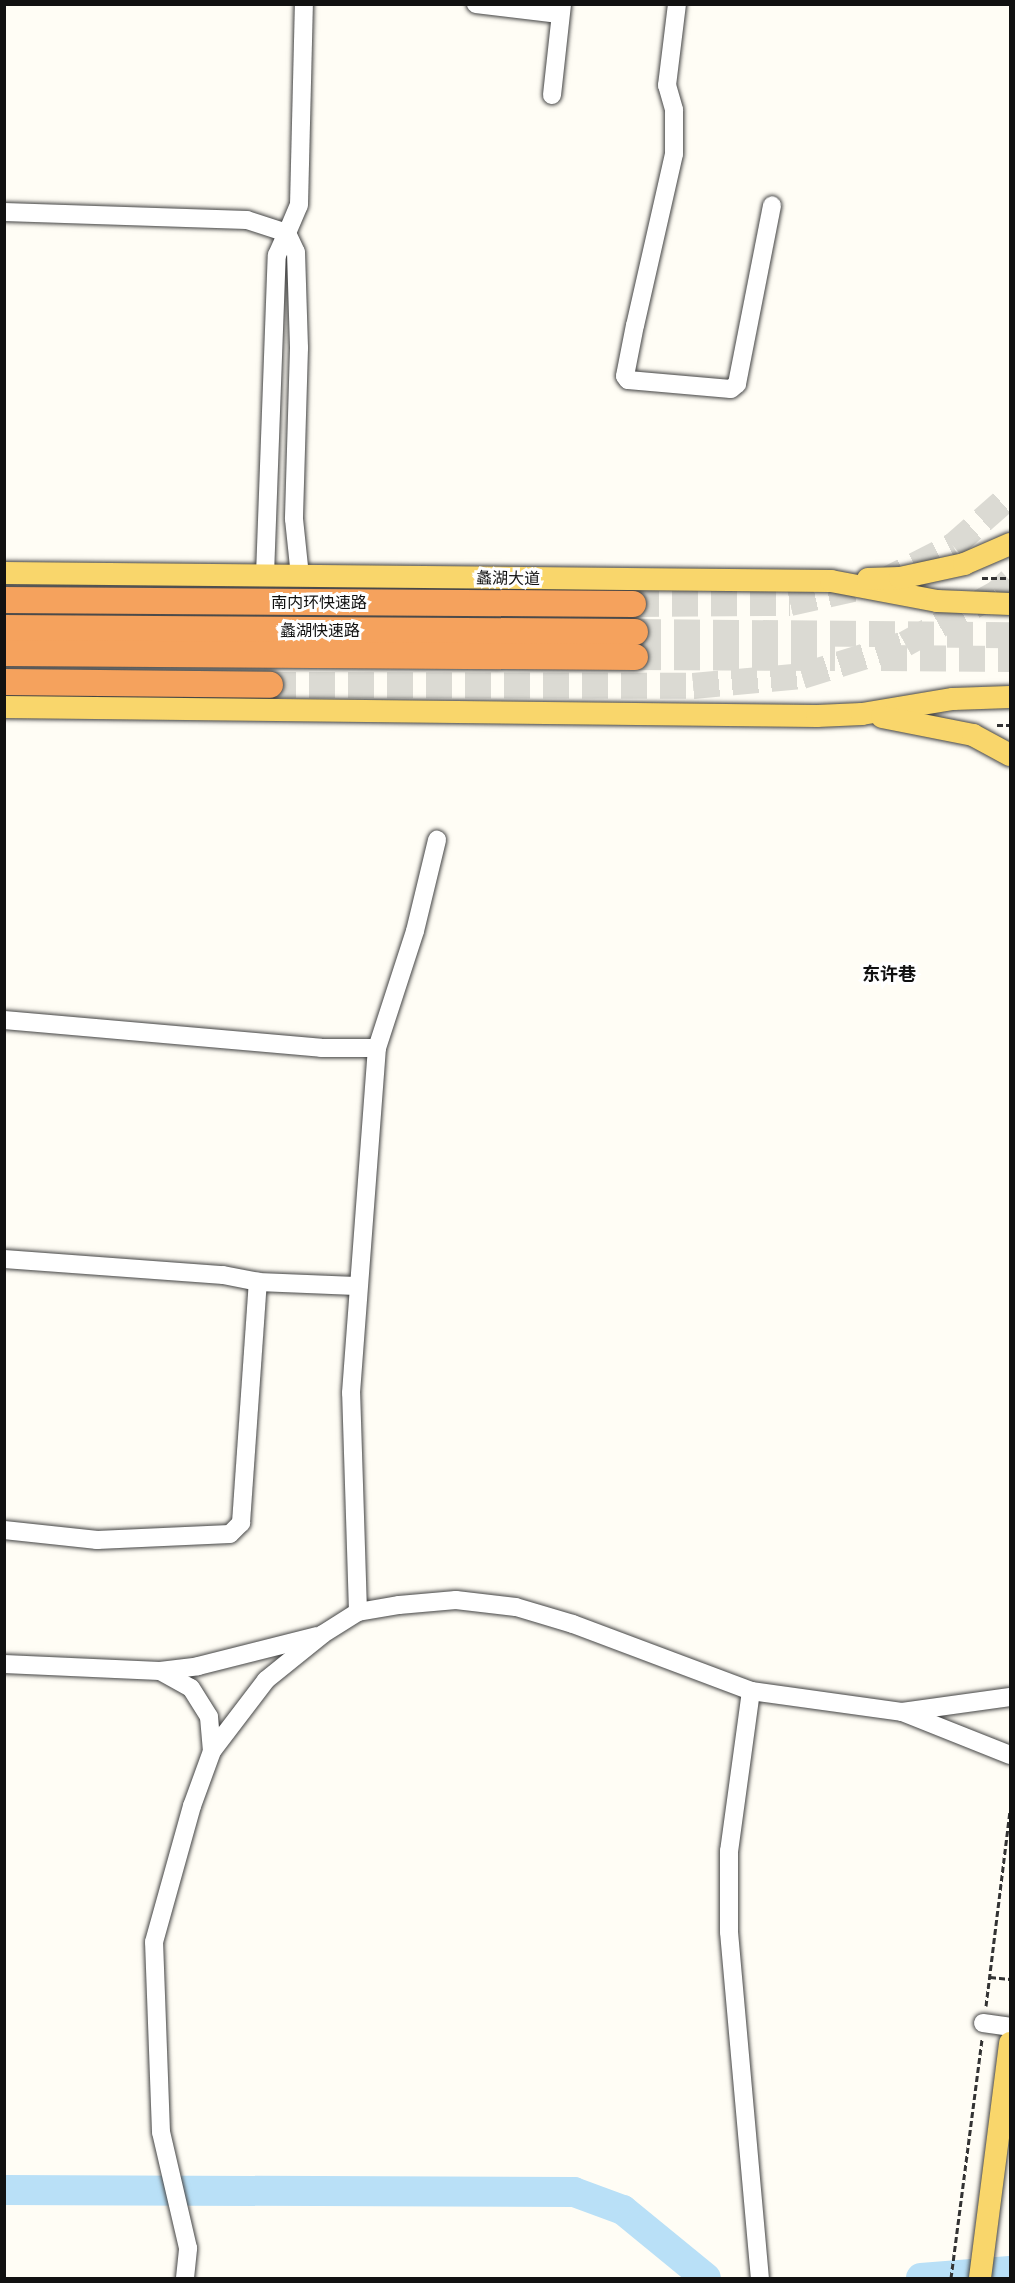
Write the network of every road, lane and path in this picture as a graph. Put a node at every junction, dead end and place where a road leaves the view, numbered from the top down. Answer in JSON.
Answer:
{"nodes":[{"id":1,"x":304,"y":4,"type":"edge"},
{"id":2,"x":476,"y":4,"type":"edge"},
{"id":3,"x":677,"y":4,"type":"edge"},
{"id":4,"x":561,"y":9,"type":"edge"},
{"id":5,"x":552,"y":95,"type":"dead end"},
{"id":6,"x":771,"y":206,"type":"dead end"},
{"id":7,"x":4,"y":212,"type":"edge"},
{"id":8,"x":287,"y":233,"type":"junction"},
{"id":9,"x":1011,"y":544,"type":"edge"},
{"id":10,"x":4,"y":573,"type":"edge"},
{"id":11,"x":265,"y":575,"type":"junction"},
{"id":12,"x":300,"y":576,"type":"junction"},
{"id":13,"x":831,"y":582,"type":"junction"},
{"id":14,"x":4,"y":600,"type":"edge"},
{"id":15,"x":633,"y":604,"type":"tunnel mouth"},
{"id":16,"x":1011,"y":604,"type":"edge"},
{"id":17,"x":4,"y":628,"type":"edge"},
{"id":18,"x":4,"y":653,"type":"edge"},
{"id":19,"x":4,"y":681,"type":"edge"},
{"id":20,"x":270,"y":685,"type":"tunnel mouth"},
{"id":21,"x":1011,"y":697,"type":"edge"},
{"id":22,"x":4,"y":707,"type":"edge"},
{"id":23,"x":862,"y":714,"type":"junction"},
{"id":24,"x":1011,"y":755,"type":"edge"},
{"id":25,"x":437,"y":840,"type":"dead end"},
{"id":26,"x":4,"y":1020,"type":"edge"},
{"id":27,"x":376,"y":1048,"type":"junction"},
{"id":28,"x":4,"y":1259,"type":"edge"},
{"id":29,"x":258,"y":1282,"type":"junction"},
{"id":30,"x":356,"y":1286,"type":"junction"},
{"id":31,"x":4,"y":1530,"type":"edge"},
{"id":32,"x":357,"y":1612,"type":"junction"},
{"id":33,"x":323,"y":1634,"type":"junction"},
{"id":34,"x":4,"y":1664,"type":"edge"},
{"id":35,"x":160,"y":1671,"type":"junction"},
{"id":36,"x":752,"y":1691,"type":"junction"},
{"id":37,"x":1011,"y":1697,"type":"edge"},
{"id":38,"x":902,"y":1712,"type":"junction"},
{"id":39,"x":212,"y":1751,"type":"junction"},
{"id":40,"x":1011,"y":1755,"type":"edge"},
{"id":41,"x":990,"y":1977,"type":"dead end"},
{"id":42,"x":1011,"y":1979,"type":"edge"},
{"id":43,"x":983,"y":2023,"type":"dead end"},
{"id":44,"x":1011,"y":2027,"type":"edge"},
{"id":45,"x":1011,"y":2043,"type":"edge"},
{"id":46,"x":954,"y":2252,"type":"dead end"},
{"id":47,"x":185,"y":2278,"type":"edge"},
{"id":48,"x":760,"y":2278,"type":"edge"},
{"id":49,"x":951,"y":2278,"type":"edge"},
{"id":50,"x":980,"y":2278,"type":"edge"}],
"edges":[{"from":1,"to":8,"type":"street"},
{"from":2,"to":4,"type":"street"},
{"from":3,"to":6,"type":"street"},
{"from":4,"to":5,"type":"street"},
{"from":7,"to":8,"type":"street"},
{"from":8,"to":11,"type":"street"},
{"from":8,"to":12,"type":"street"},
{"from":9,"to":13,"type":"main road"},
{"from":10,"to":11,"type":"main road","name":"蠡湖大道"},
{"from":11,"to":12,"type":"main road","name":"蠡湖大道"},
{"from":12,"to":13,"type":"main road","name":"蠡湖大道"},
{"from":13,"to":16,"type":"main road","name":"蠡湖大道"},
{"from":14,"to":15,"type":"highway","name":"南内环快速路"},
{"from":17,"to":18,"type":"highway","name":"蠡湖快速路"},
{"from":19,"to":20,"type":"highway"},
{"from":21,"to":23,"type":"main road"},
{"from":22,"to":23,"type":"main road"},
{"from":23,"to":24,"type":"main road"},
{"from":25,"to":27,"type":"street"},
{"from":26,"to":27,"type":"street"},
{"from":27,"to":30,"type":"street"},
{"from":28,"to":29,"type":"street"},
{"from":29,"to":30,"type":"street"},
{"from":29,"to":31,"type":"street"},
{"from":30,"to":32,"type":"street"},
{"from":32,"to":33,"type":"street"},
{"from":32,"to":36,"type":"street"},
{"from":33,"to":35,"type":"street"},
{"from":33,"to":39,"type":"street"},
{"from":34,"to":35,"type":"street"},
{"from":35,"to":39,"type":"street"},
{"from":36,"to":38,"type":"street"},
{"from":36,"to":48,"type":"street"},
{"from":37,"to":38,"type":"street"},
{"from":38,"to":40,"type":"street"},
{"from":39,"to":47,"type":"street"},
{"from":41,"to":42,"type":"path"},
{"from":43,"to":44,"type":"street"},
{"from":45,"to":50,"type":"main road"},
{"from":46,"to":49,"type":"path"}]}
